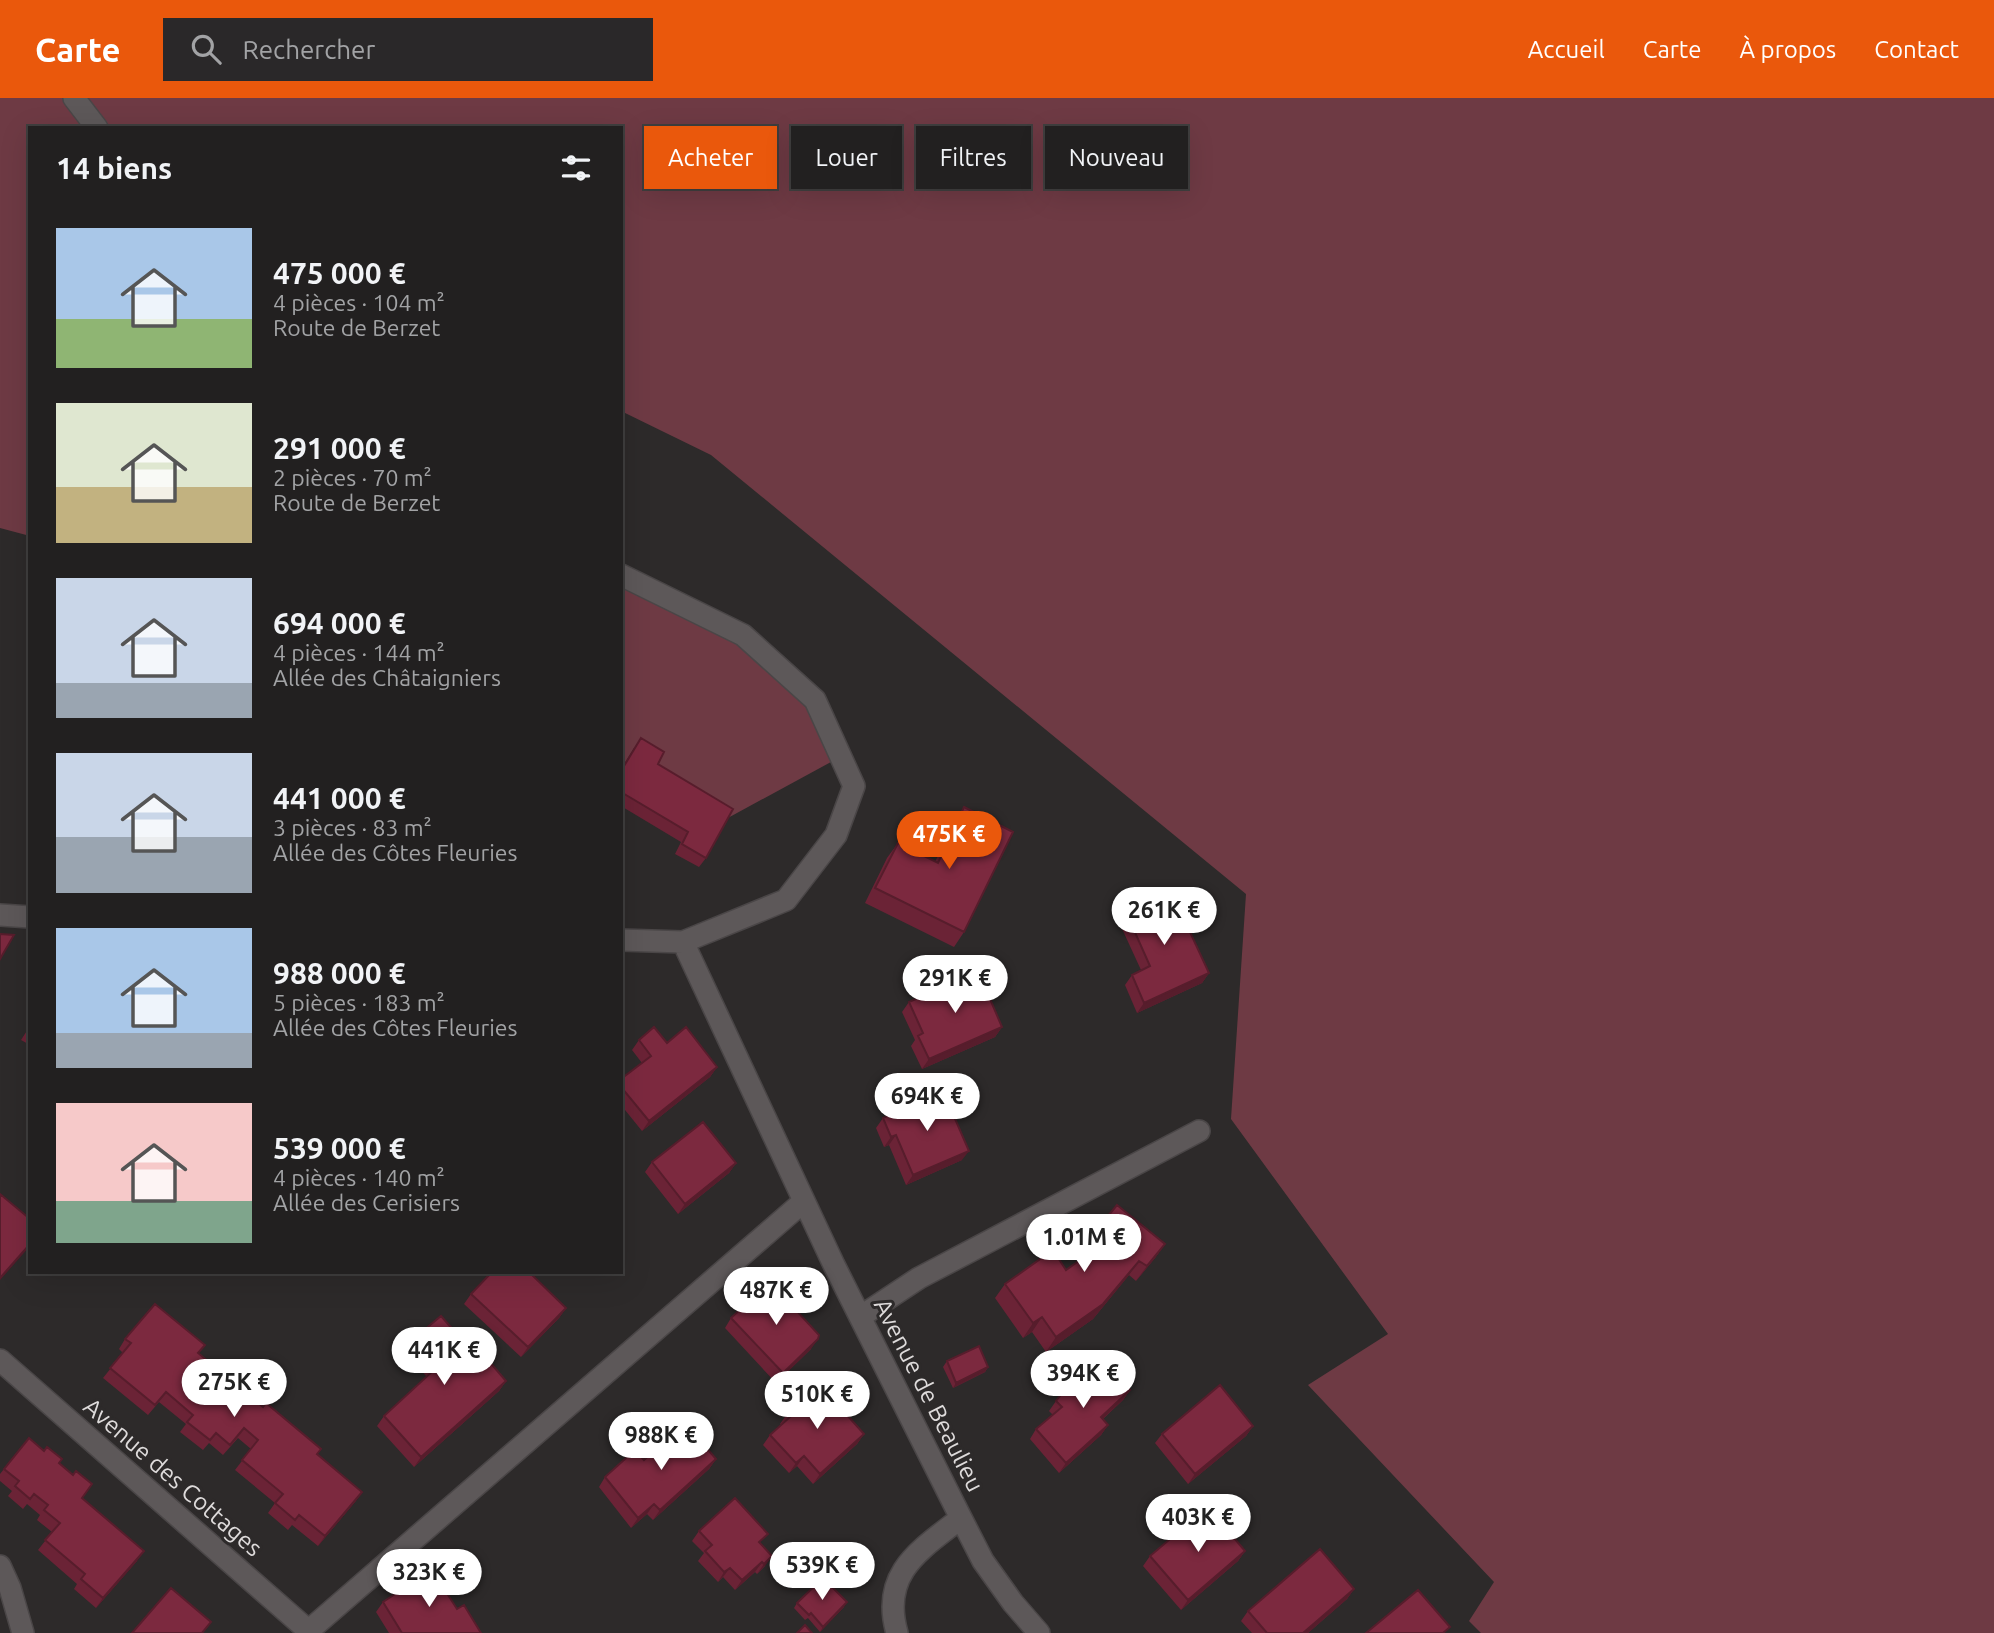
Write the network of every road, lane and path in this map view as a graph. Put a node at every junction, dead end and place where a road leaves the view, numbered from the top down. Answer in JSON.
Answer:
{"nodes":[{"id":1,"x":74,"y":98,"type":"edge"},
{"id":2,"x":95,"y":126,"type":"edge"},
{"id":3,"x":623,"y":576,"type":"edge"},
{"id":4,"x":0,"y":915,"type":"edge"},
{"id":5,"x":28,"y":916,"type":"edge"},
{"id":6,"x":623,"y":940,"type":"edge"},
{"id":7,"x":683,"y":942,"type":"junction"},
{"id":8,"x":1199,"y":1131,"type":"dead end"},
{"id":9,"x":803,"y":1202,"type":"junction"},
{"id":10,"x":860,"y":1317,"type":"junction"},
{"id":11,"x":0,"y":1360,"type":"edge"},
{"id":12,"x":961,"y":1518,"type":"junction"},
{"id":13,"x":0,"y":1566,"type":"edge"},
{"id":14,"x":308,"y":1632,"type":"edge"},
{"id":15,"x":23,"y":1633,"type":"edge"},
{"id":16,"x":897,"y":1633,"type":"edge"},
{"id":17,"x":1039,"y":1633,"type":"edge"}],
"edges":[{"from":1,"to":2,"type":"street"},
{"from":3,"to":7,"type":"street"},
{"from":4,"to":5,"type":"street"},
{"from":6,"to":7,"type":"street"},
{"from":7,"to":9,"type":"street","name":"Avenue de Beaulieu"},
{"from":8,"to":10,"type":"street"},
{"from":9,"to":10,"type":"street","name":"Avenue de Beaulieu"},
{"from":9,"to":14,"type":"street"},
{"from":10,"to":12,"type":"street","name":"Avenue de Beaulieu"},
{"from":11,"to":14,"type":"street","name":"Avenue des Cottages"},
{"from":12,"to":16,"type":"street"},
{"from":12,"to":17,"type":"street","name":"Avenue de Beaulieu"},
{"from":13,"to":15,"type":"street"}]}
